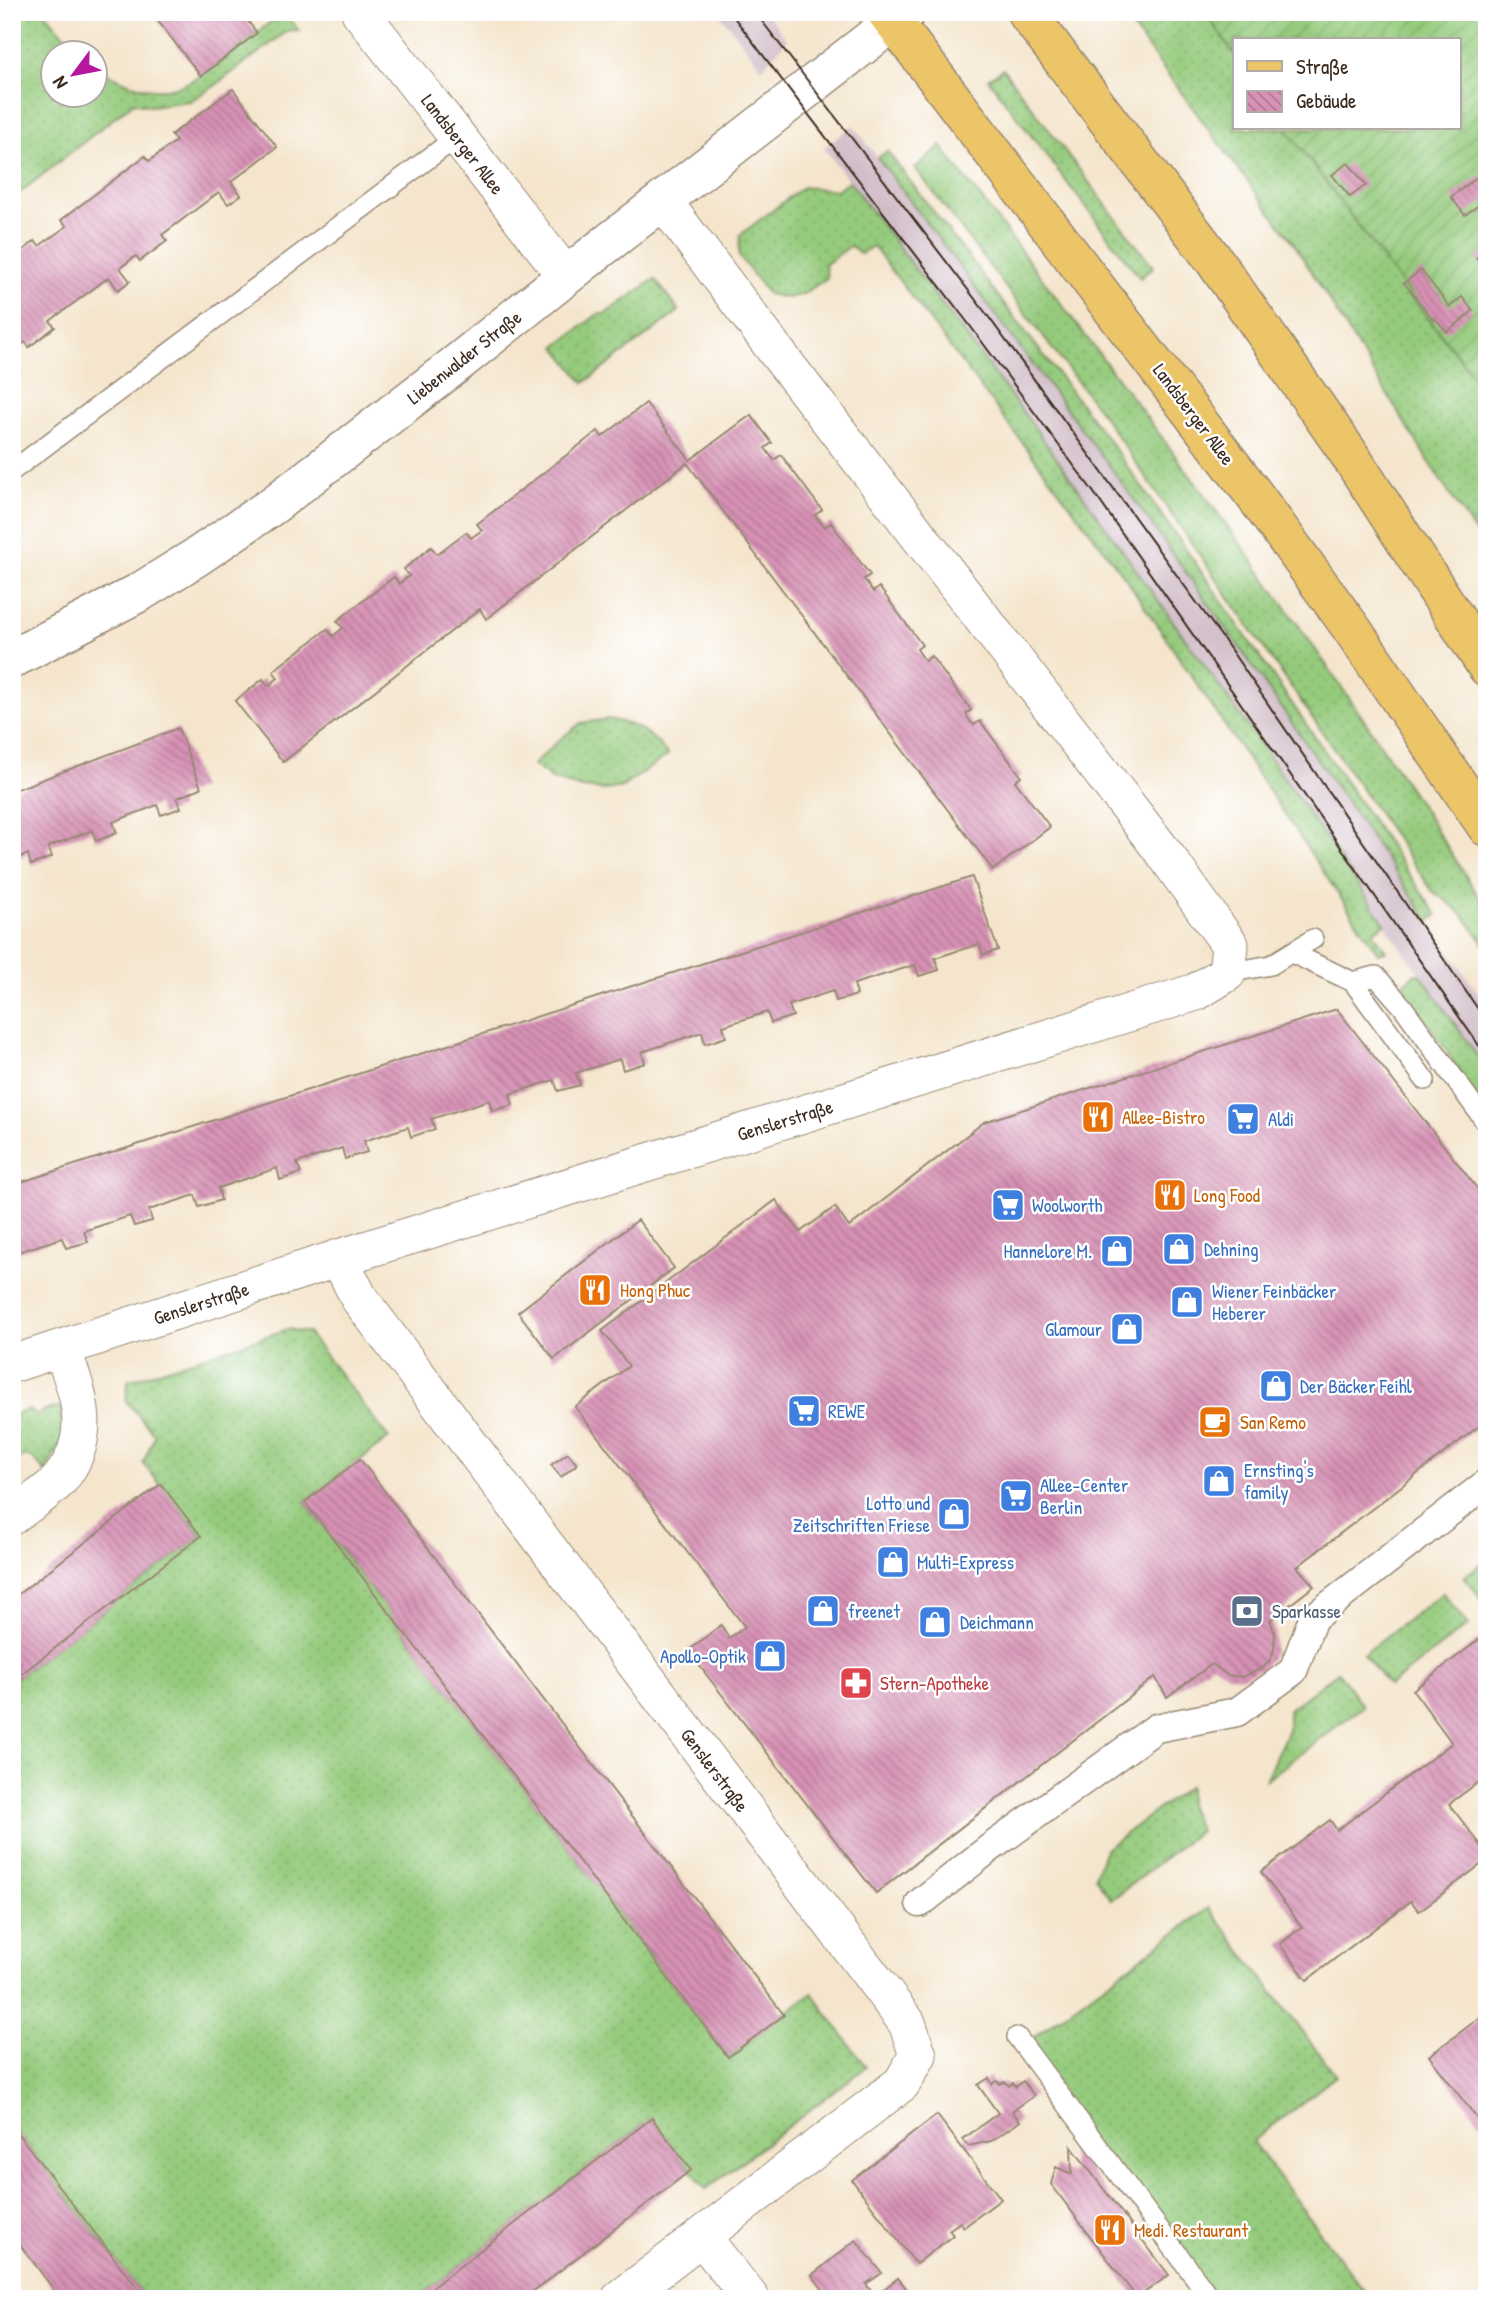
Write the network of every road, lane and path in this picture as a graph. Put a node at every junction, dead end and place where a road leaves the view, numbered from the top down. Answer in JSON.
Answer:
{"nodes":[{"id":1,"x":360,"y":12,"type":"edge"},
{"id":2,"x":1026,"y":12,"type":"edge"},
{"id":3,"x":895,"y":15,"type":"edge"},
{"id":4,"x":457,"y":137,"type":"junction"},
{"id":5,"x":663,"y":201,"type":"junction"},
{"id":6,"x":566,"y":276,"type":"junction"},
{"id":7,"x":12,"y":471,"type":"edge"},
{"id":8,"x":12,"y":659,"type":"edge"},
{"id":9,"x":1487,"y":667,"type":"edge"},
{"id":10,"x":1487,"y":827,"type":"edge"},
{"id":11,"x":1313,"y":939,"type":"dead end"},
{"id":12,"x":1292,"y":953,"type":"junction"},
{"id":13,"x":1227,"y":973,"type":"junction"},
{"id":14,"x":1353,"y":982,"type":"junction"},
{"id":15,"x":1425,"y":1080,"type":"dead end"},
{"id":16,"x":1487,"y":1124,"type":"edge"},
{"id":17,"x":339,"y":1258,"type":"junction"},
{"id":18,"x":62,"y":1349,"type":"junction"},
{"id":19,"x":12,"y":1364,"type":"edge"},
{"id":20,"x":1487,"y":1483,"type":"edge"},
{"id":21,"x":12,"y":1516,"type":"edge"},
{"id":22,"x":920,"y":1903,"type":"dead end"},
{"id":23,"x":1017,"y":2037,"type":"dead end"},
{"id":24,"x":702,"y":2237,"type":"junction"},
{"id":25,"x":620,"y":2299,"type":"edge"},
{"id":26,"x":751,"y":2299,"type":"edge"},
{"id":27,"x":1211,"y":2299,"type":"edge"}],
"edges":[{"from":1,"to":4,"type":"street","name":"Landsberger Allee"},
{"from":2,"to":9,"type":"main road"},
{"from":3,"to":5,"type":"street","name":"Liebenwalder Straße"},
{"from":3,"to":10,"type":"main road","name":"Landsberger Allee"},
{"from":4,"to":6,"type":"street","name":"Landsberger Allee"},
{"from":4,"to":7,"type":"lane"},
{"from":5,"to":6,"type":"street","name":"Liebenwalder Straße"},
{"from":5,"to":13,"type":"street"},
{"from":6,"to":8,"type":"street","name":"Liebenwalder Straße"},
{"from":11,"to":12,"type":"lane"},
{"from":12,"to":13,"type":"lane"},
{"from":12,"to":14,"type":"lane"},
{"from":13,"to":17,"type":"street","name":"Genslerstraße"},
{"from":14,"to":15,"type":"lane"},
{"from":14,"to":16,"type":"lane"},
{"from":17,"to":18,"type":"street","name":"Genslerstraße"},
{"from":17,"to":24,"type":"street","name":"Genslerstraße"},
{"from":18,"to":19,"type":"street","name":"Genslerstraße"},
{"from":18,"to":21,"type":"street"},
{"from":20,"to":22,"type":"street"},
{"from":23,"to":27,"type":"lane"},
{"from":24,"to":25,"type":"street"},
{"from":24,"to":26,"type":"street"}]}
